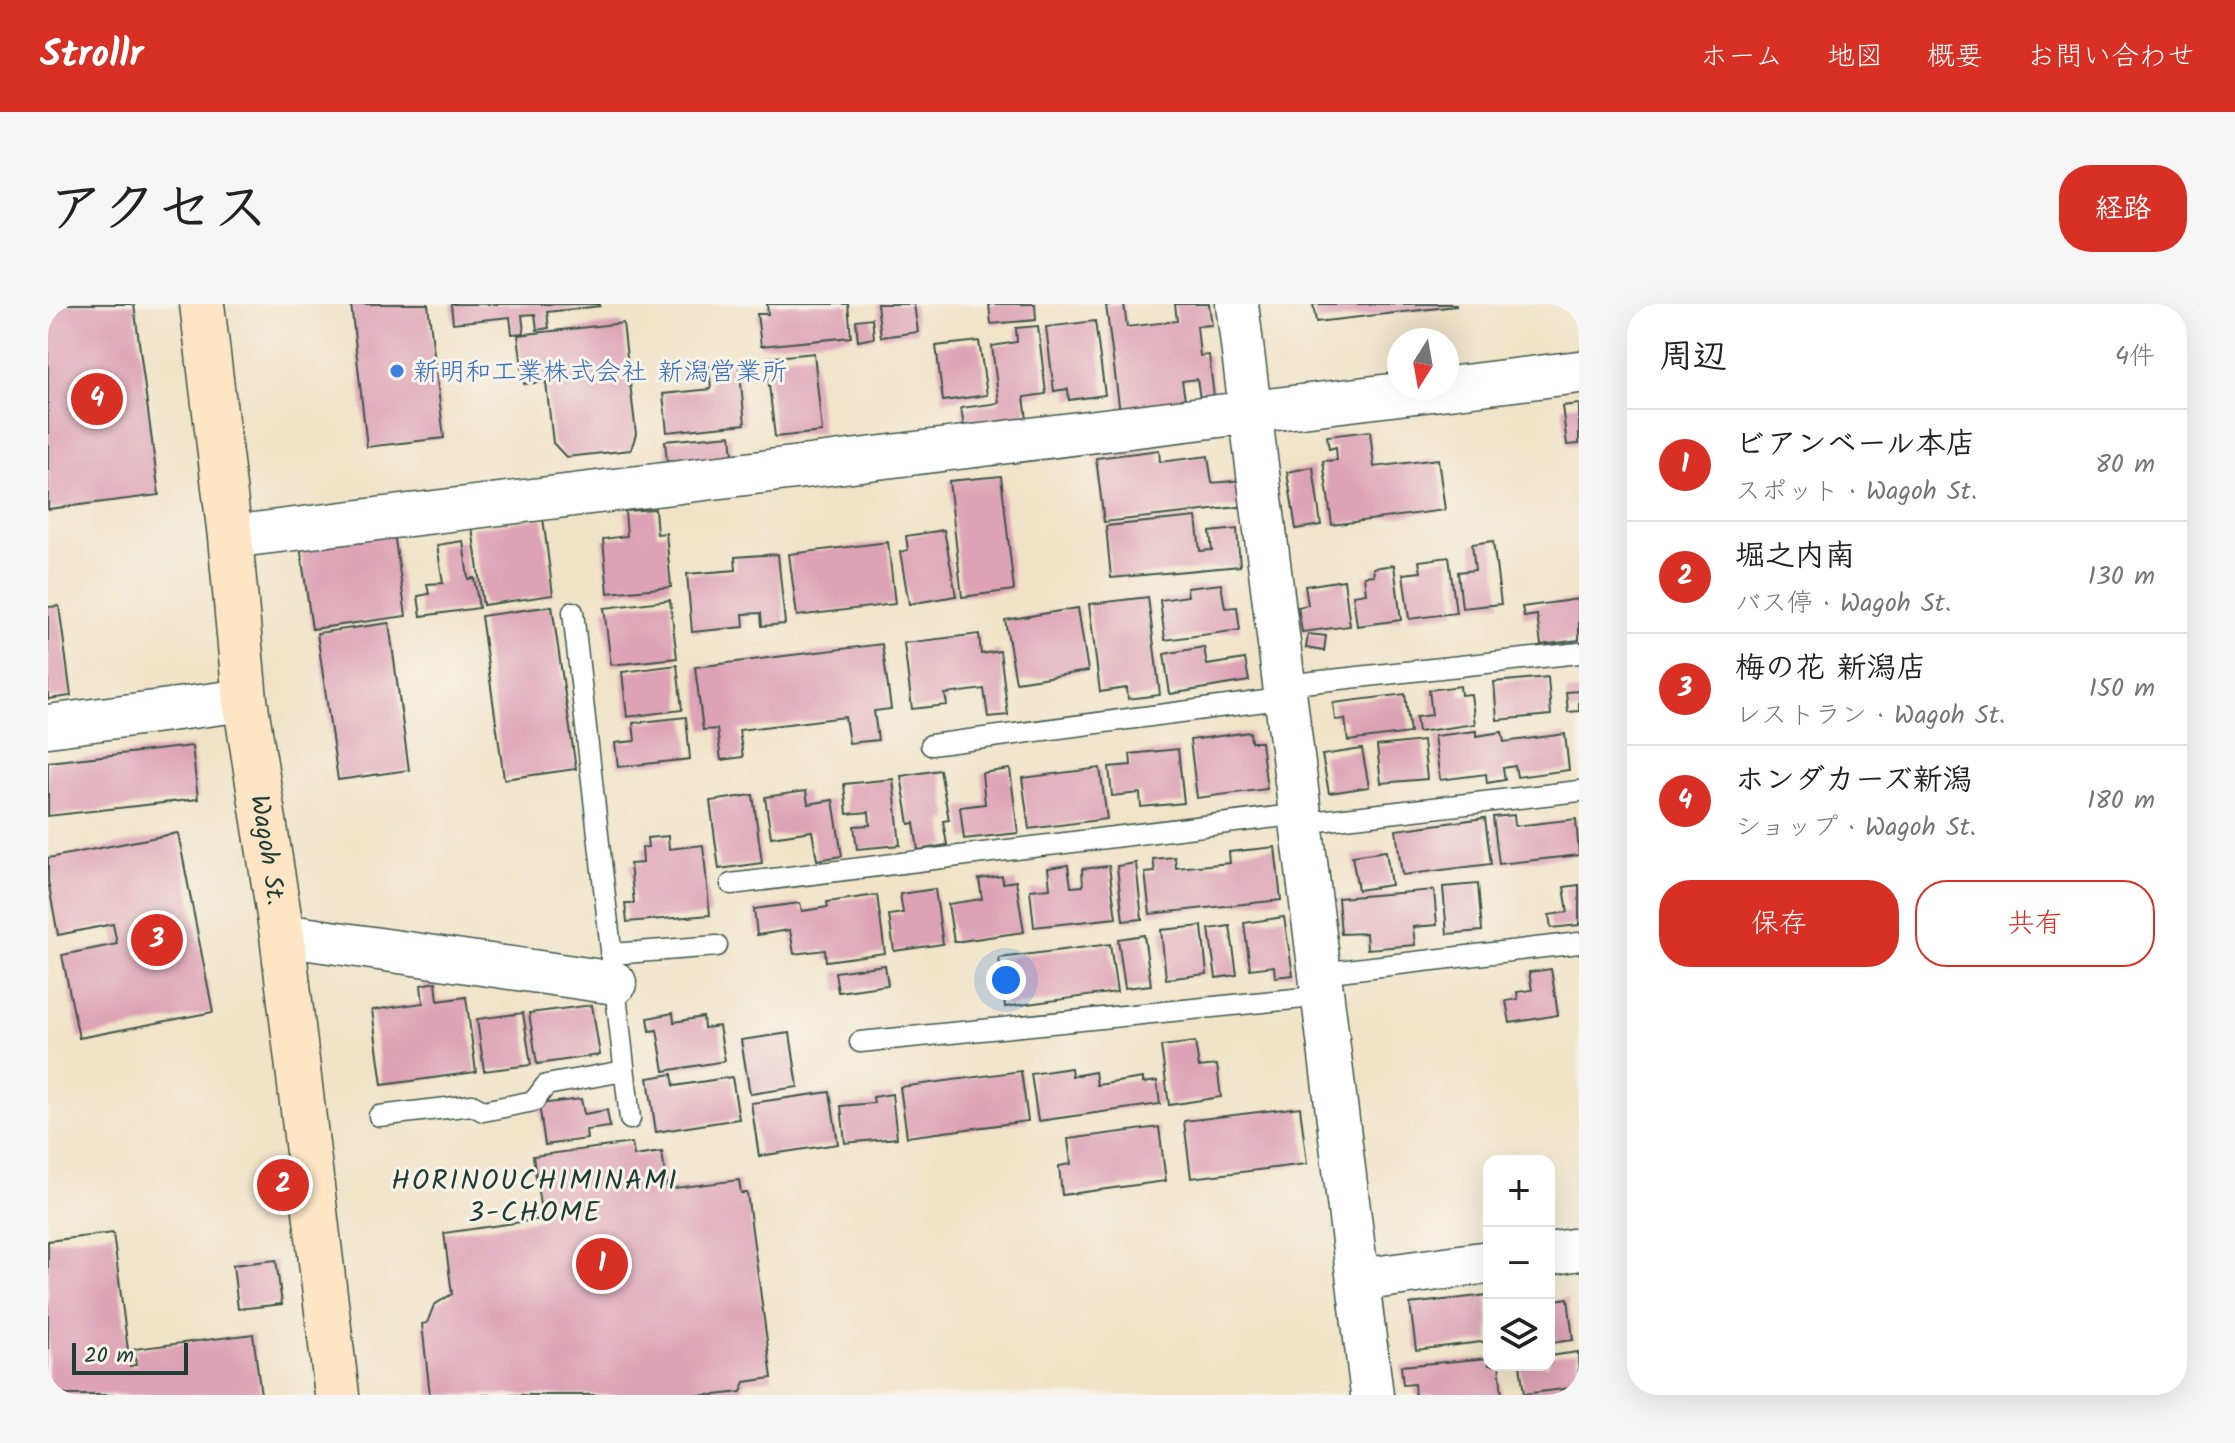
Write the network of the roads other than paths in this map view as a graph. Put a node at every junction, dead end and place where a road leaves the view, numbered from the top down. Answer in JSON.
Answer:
{"nodes":[{"id":1,"x":202,"y":304,"type":"edge"},
{"id":2,"x":1237,"y":304,"type":"edge"},
{"id":3,"x":1579,"y":372,"type":"edge"},
{"id":4,"x":1251,"y":412,"type":"junction"},
{"id":5,"x":230,"y":537,"type":"junction"},
{"id":6,"x":573,"y":612,"type":"dead end"},
{"id":7,"x":1579,"y":653,"type":"edge"},
{"id":8,"x":1286,"y":692,"type":"junction"},
{"id":9,"x":245,"y":700,"type":"junction"},
{"id":10,"x":48,"y":726,"type":"edge"},
{"id":11,"x":931,"y":745,"type":"dead end"},
{"id":12,"x":1579,"y":791,"type":"edge"},
{"id":13,"x":1302,"y":819,"type":"junction"},
{"id":14,"x":731,"y":884,"type":"dead end"},
{"id":15,"x":282,"y":935,"type":"junction"},
{"id":16,"x":1579,"y":943,"type":"edge"},
{"id":17,"x":717,"y":946,"type":"dead end"},
{"id":18,"x":613,"y":969,"type":"junction"},
{"id":19,"x":1322,"y":985,"type":"junction"},
{"id":20,"x":860,"y":1042,"type":"dead end"},
{"id":21,"x":624,"y":1071,"type":"junction"},
{"id":22,"x":379,"y":1116,"type":"dead end"},
{"id":23,"x":630,"y":1119,"type":"dead end"},
{"id":24,"x":1579,"y":1249,"type":"edge"},
{"id":25,"x":1555,"y":1253,"type":"edge"},
{"id":26,"x":1483,"y":1263,"type":"edge"},
{"id":27,"x":1359,"y":1280,"type":"junction"},
{"id":28,"x":337,"y":1395,"type":"edge"},
{"id":29,"x":1372,"y":1395,"type":"edge"}],
"edges":[{"from":1,"to":5,"type":"main road","name":"Wagoh St."},
{"from":2,"to":4,"type":"street"},
{"from":3,"to":4,"type":"street"},
{"from":4,"to":5,"type":"street"},
{"from":4,"to":8,"type":"street"},
{"from":5,"to":9,"type":"main road","name":"Wagoh St."},
{"from":6,"to":18,"type":"lane"},
{"from":7,"to":8,"type":"lane"},
{"from":8,"to":11,"type":"lane"},
{"from":8,"to":13,"type":"street"},
{"from":9,"to":10,"type":"street"},
{"from":9,"to":15,"type":"main road","name":"Wagoh St."},
{"from":12,"to":13,"type":"lane"},
{"from":13,"to":14,"type":"lane"},
{"from":13,"to":19,"type":"street"},
{"from":15,"to":18,"type":"street"},
{"from":15,"to":28,"type":"main road","name":"Wagoh St."},
{"from":16,"to":19,"type":"lane"},
{"from":17,"to":18,"type":"lane"},
{"from":18,"to":21,"type":"lane"},
{"from":19,"to":20,"type":"lane"},
{"from":19,"to":27,"type":"street"},
{"from":21,"to":22,"type":"lane"},
{"from":21,"to":23,"type":"lane"},
{"from":24,"to":25,"type":"street"},
{"from":26,"to":27,"type":"street"},
{"from":27,"to":29,"type":"street"}]}
